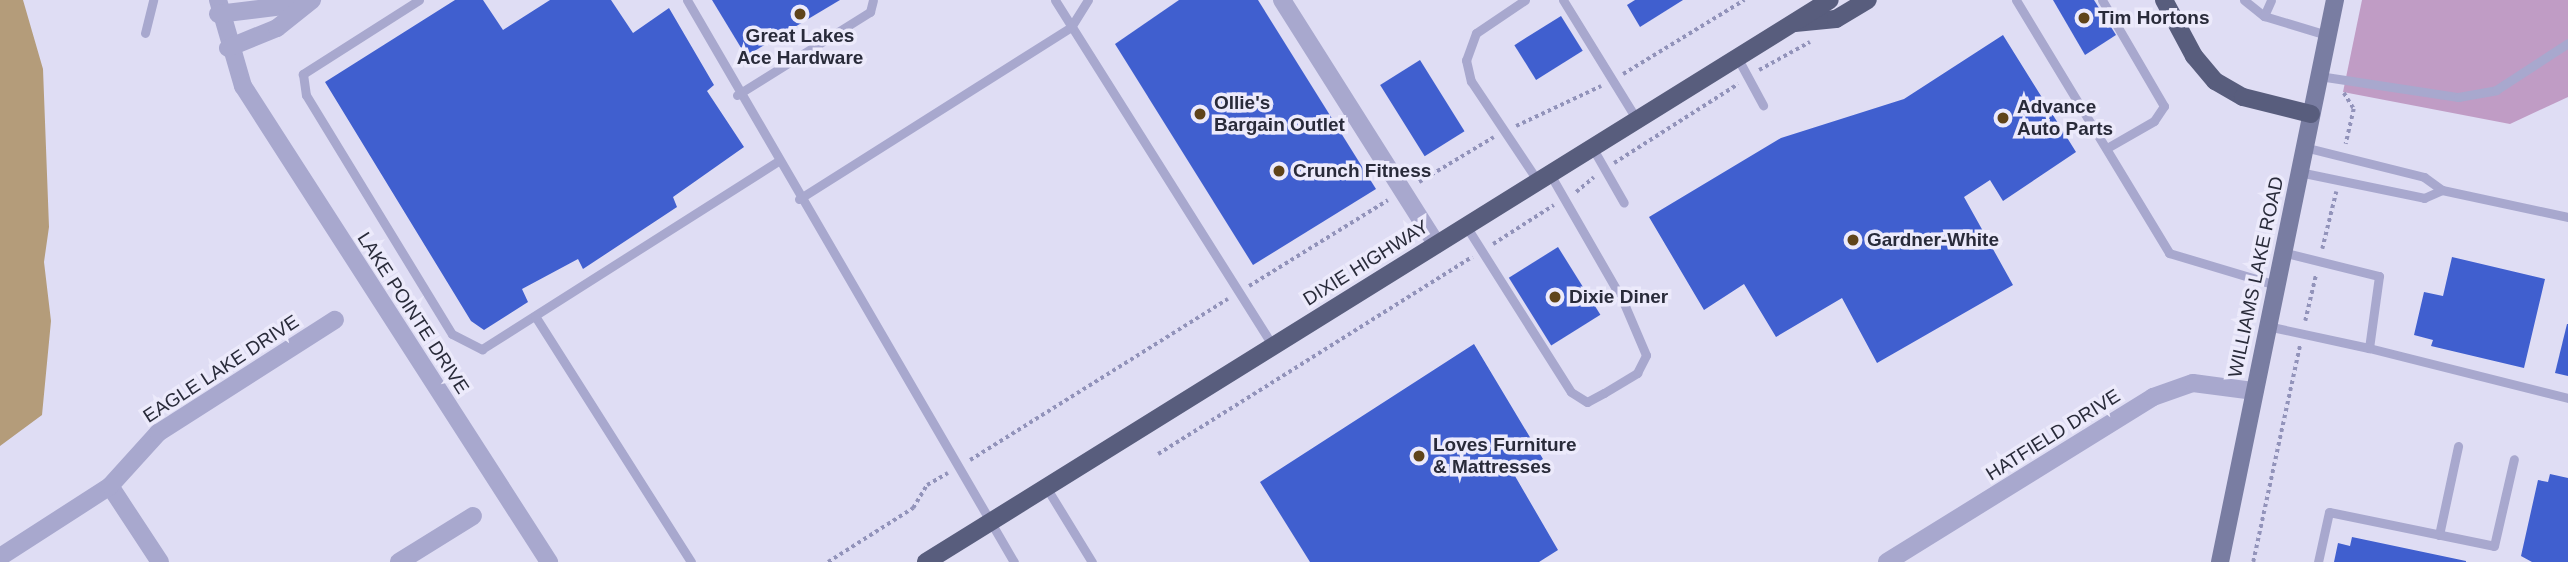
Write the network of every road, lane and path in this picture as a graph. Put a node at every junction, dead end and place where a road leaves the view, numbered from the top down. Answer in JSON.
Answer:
{"nodes":[{"id":1,"x":153,"y":0,"type":"edge"},
{"id":2,"x":419,"y":0,"type":"edge"},
{"id":3,"x":687,"y":0,"type":"edge"},
{"id":4,"x":873,"y":0,"type":"edge"},
{"id":5,"x":1055,"y":0,"type":"edge"},
{"id":6,"x":1088,"y":0,"type":"edge"},
{"id":7,"x":1282,"y":0,"type":"edge"},
{"id":8,"x":1525,"y":0,"type":"edge"},
{"id":9,"x":1563,"y":0,"type":"edge"},
{"id":10,"x":1744,"y":0,"type":"edge"},
{"id":11,"x":1830,"y":0,"type":"edge"},
{"id":12,"x":1868,"y":0,"type":"edge"},
{"id":13,"x":2016,"y":0,"type":"edge"},
{"id":14,"x":2102,"y":0,"type":"edge"},
{"id":15,"x":2164,"y":0,"type":"edge"},
{"id":16,"x":2244,"y":0,"type":"edge"},
{"id":17,"x":2271,"y":0,"type":"edge"},
{"id":18,"x":2334,"y":0,"type":"edge"},
{"id":19,"x":309,"y":2,"type":"edge"},
{"id":20,"x":218,"y":7,"type":"edge"},
{"id":21,"x":2264,"y":16,"type":"junction"},
{"id":22,"x":1791,"y":24,"type":"junction"},
{"id":23,"x":1071,"y":27,"type":"junction"},
{"id":24,"x":145,"y":33,"type":"dead end"},
{"id":25,"x":2327,"y":35,"type":"junction"},
{"id":26,"x":1822,"y":36,"type":"dead end"},
{"id":27,"x":2568,"y":43,"type":"edge"},
{"id":28,"x":228,"y":48,"type":"junction"},
{"id":29,"x":1737,"y":57,"type":"junction"},
{"id":30,"x":2319,"y":76,"type":"junction"},
{"id":31,"x":1748,"y":78,"type":"junction"},
{"id":32,"x":1615,"y":85,"type":"junction"},
{"id":33,"x":737,"y":94,"type":"junction"},
{"id":34,"x":1763,"y":105,"type":"dead end"},
{"id":35,"x":2311,"y":114,"type":"junction"},
{"id":36,"x":1636,"y":118,"type":"junction"},
{"id":37,"x":1504,"y":131,"type":"junction"},
{"id":38,"x":1591,"y":146,"type":"junction"},
{"id":39,"x":2304,"y":147,"type":"junction"},
{"id":40,"x":2107,"y":148,"type":"junction"},
{"id":41,"x":777,"y":162,"type":"junction"},
{"id":42,"x":1604,"y":169,"type":"junction"},
{"id":43,"x":2299,"y":172,"type":"junction"},
{"id":44,"x":1543,"y":176,"type":"junction"},
{"id":45,"x":2442,"y":190,"type":"junction"},
{"id":46,"x":1403,"y":191,"type":"junction"},
{"id":47,"x":799,"y":199,"type":"junction"},
{"id":48,"x":1564,"y":199,"type":"junction"},
{"id":49,"x":1624,"y":203,"type":"dead end"},
{"id":50,"x":2568,"y":216,"type":"edge"},
{"id":51,"x":1466,"y":226,"type":"junction"},
{"id":52,"x":1436,"y":244,"type":"junction"},
{"id":53,"x":1481,"y":251,"type":"junction"},
{"id":54,"x":2283,"y":252,"type":"junction"},
{"id":55,"x":2276,"y":285,"type":"junction"},
{"id":56,"x":1239,"y":292,"type":"junction"},
{"id":57,"x":535,"y":316,"type":"junction"},
{"id":58,"x":335,"y":320,"type":"dead end"},
{"id":59,"x":2267,"y":326,"type":"junction"},
{"id":60,"x":1273,"y":346,"type":"junction"},
{"id":61,"x":2369,"y":348,"type":"junction"},
{"id":62,"x":2254,"y":391,"type":"junction"},
{"id":63,"x":2568,"y":398,"type":"edge"},
{"id":64,"x":2458,"y":446,"type":"dead end"},
{"id":65,"x":1158,"y":454,"type":"dead end"},
{"id":66,"x":2514,"y":458,"type":"dead end"},
{"id":67,"x":956,"y":468,"type":"junction"},
{"id":68,"x":110,"y":486,"type":"junction"},
{"id":69,"x":1046,"y":487,"type":"junction"},
{"id":70,"x":473,"y":516,"type":"dead end"},
{"id":71,"x":987,"y":523,"type":"junction"},
{"id":72,"x":2439,"y":535,"type":"junction"},
{"id":73,"x":0,"y":557,"type":"edge"},
{"id":74,"x":160,"y":562,"type":"edge"},
{"id":75,"x":399,"y":562,"type":"edge"},
{"id":76,"x":549,"y":562,"type":"edge"},
{"id":77,"x":691,"y":562,"type":"edge"},
{"id":78,"x":828,"y":562,"type":"edge"},
{"id":79,"x":926,"y":562,"type":"edge"},
{"id":80,"x":1014,"y":562,"type":"edge"},
{"id":81,"x":1093,"y":562,"type":"edge"},
{"id":82,"x":1887,"y":562,"type":"edge"},
{"id":83,"x":2220,"y":562,"type":"edge"},
{"id":84,"x":2318,"y":562,"type":"edge"}],
"edges":[{"from":1,"to":24,"type":"lane"},
{"from":2,"to":57,"type":"lane"},
{"from":3,"to":33,"type":"lane"},
{"from":4,"to":33,"type":"lane"},
{"from":5,"to":23,"type":"lane"},
{"from":6,"to":23,"type":"lane"},
{"from":7,"to":46,"type":"street"},
{"from":8,"to":37,"type":"lane"},
{"from":9,"to":32,"type":"lane"},
{"from":10,"to":32,"type":"path"},
{"from":11,"to":22,"type":"main road","name":"DIXIE HIGHWAY"},
{"from":12,"to":22,"type":"main road"},
{"from":13,"to":40,"type":"lane"},
{"from":14,"to":40,"type":"lane"},
{"from":15,"to":35,"type":"main road"},
{"from":16,"to":21,"type":"lane"},
{"from":17,"to":21,"type":"lane"},
{"from":18,"to":25,"type":"main road","name":"WILLIAMS LAKE ROAD"},
{"from":19,"to":20,"type":"street"},
{"from":19,"to":28,"type":"street"},
{"from":20,"to":28,"type":"street","name":"LAKE POINTE DRIVE"},
{"from":21,"to":25,"type":"lane"},
{"from":22,"to":29,"type":"main road","name":"DIXIE HIGHWAY"},
{"from":23,"to":47,"type":"lane"},
{"from":23,"to":56,"type":"lane"},
{"from":25,"to":30,"type":"main road","name":"WILLIAMS LAKE ROAD"},
{"from":26,"to":31,"type":"path"},
{"from":27,"to":30,"type":"lane"},
{"from":28,"to":76,"type":"street","name":"LAKE POINTE DRIVE"},
{"from":29,"to":31,"type":"lane"},
{"from":29,"to":36,"type":"main road","name":"DIXIE HIGHWAY"},
{"from":30,"to":35,"type":"main road","name":"WILLIAMS LAKE ROAD"},
{"from":31,"to":34,"type":"lane"},
{"from":31,"to":42,"type":"path"},
{"from":32,"to":36,"type":"lane"},
{"from":32,"to":37,"type":"path"},
{"from":33,"to":41,"type":"lane"},
{"from":35,"to":39,"type":"main road","name":"WILLIAMS LAKE ROAD"},
{"from":36,"to":38,"type":"main road","name":"DIXIE HIGHWAY"},
{"from":37,"to":44,"type":"lane"},
{"from":37,"to":46,"type":"path"},
{"from":38,"to":42,"type":"lane"},
{"from":38,"to":44,"type":"main road","name":"DIXIE HIGHWAY"},
{"from":39,"to":43,"type":"main road","name":"WILLIAMS LAKE ROAD"},
{"from":39,"to":45,"type":"lane"},
{"from":40,"to":55,"type":"lane"},
{"from":41,"to":47,"type":"lane"},
{"from":41,"to":57,"type":"lane"},
{"from":42,"to":48,"type":"path"},
{"from":42,"to":49,"type":"lane"},
{"from":43,"to":45,"type":"lane"},
{"from":43,"to":54,"type":"main road","name":"WILLIAMS LAKE ROAD"},
{"from":44,"to":48,"type":"lane"},
{"from":44,"to":51,"type":"main road","name":"DIXIE HIGHWAY"},
{"from":45,"to":50,"type":"lane"},
{"from":46,"to":52,"type":"street"},
{"from":46,"to":56,"type":"path"},
{"from":47,"to":67,"type":"lane"},
{"from":48,"to":53,"type":"path"},
{"from":48,"to":53,"type":"lane"},
{"from":51,"to":52,"type":"main road","name":"DIXIE HIGHWAY"},
{"from":51,"to":53,"type":"lane"},
{"from":52,"to":60,"type":"main road","name":"DIXIE HIGHWAY"},
{"from":53,"to":65,"type":"path"},
{"from":54,"to":55,"type":"main road","name":"WILLIAMS LAKE ROAD"},
{"from":54,"to":61,"type":"lane"},
{"from":55,"to":59,"type":"main road","name":"WILLIAMS LAKE ROAD"},
{"from":56,"to":60,"type":"lane"},
{"from":56,"to":67,"type":"path"},
{"from":57,"to":77,"type":"lane"},
{"from":58,"to":68,"type":"street","name":"EAGLE LAKE DRIVE"},
{"from":59,"to":61,"type":"lane"},
{"from":59,"to":62,"type":"main road","name":"WILLIAMS LAKE ROAD"},
{"from":60,"to":69,"type":"main road","name":"DIXIE HIGHWAY"},
{"from":61,"to":63,"type":"lane"},
{"from":62,"to":82,"type":"street","name":"HATFIELD DRIVE"},
{"from":62,"to":83,"type":"main road","name":"WILLIAMS LAKE ROAD"},
{"from":64,"to":72,"type":"lane"},
{"from":66,"to":72,"type":"lane"},
{"from":67,"to":71,"type":"lane"},
{"from":67,"to":78,"type":"path"},
{"from":68,"to":73,"type":"street","name":"EAGLE LAKE DRIVE"},
{"from":68,"to":74,"type":"street"},
{"from":69,"to":71,"type":"main road","name":"DIXIE HIGHWAY"},
{"from":69,"to":81,"type":"lane"},
{"from":70,"to":75,"type":"street"},
{"from":71,"to":79,"type":"main road","name":"DIXIE HIGHWAY"},
{"from":71,"to":80,"type":"lane"},
{"from":72,"to":84,"type":"lane"}]}
